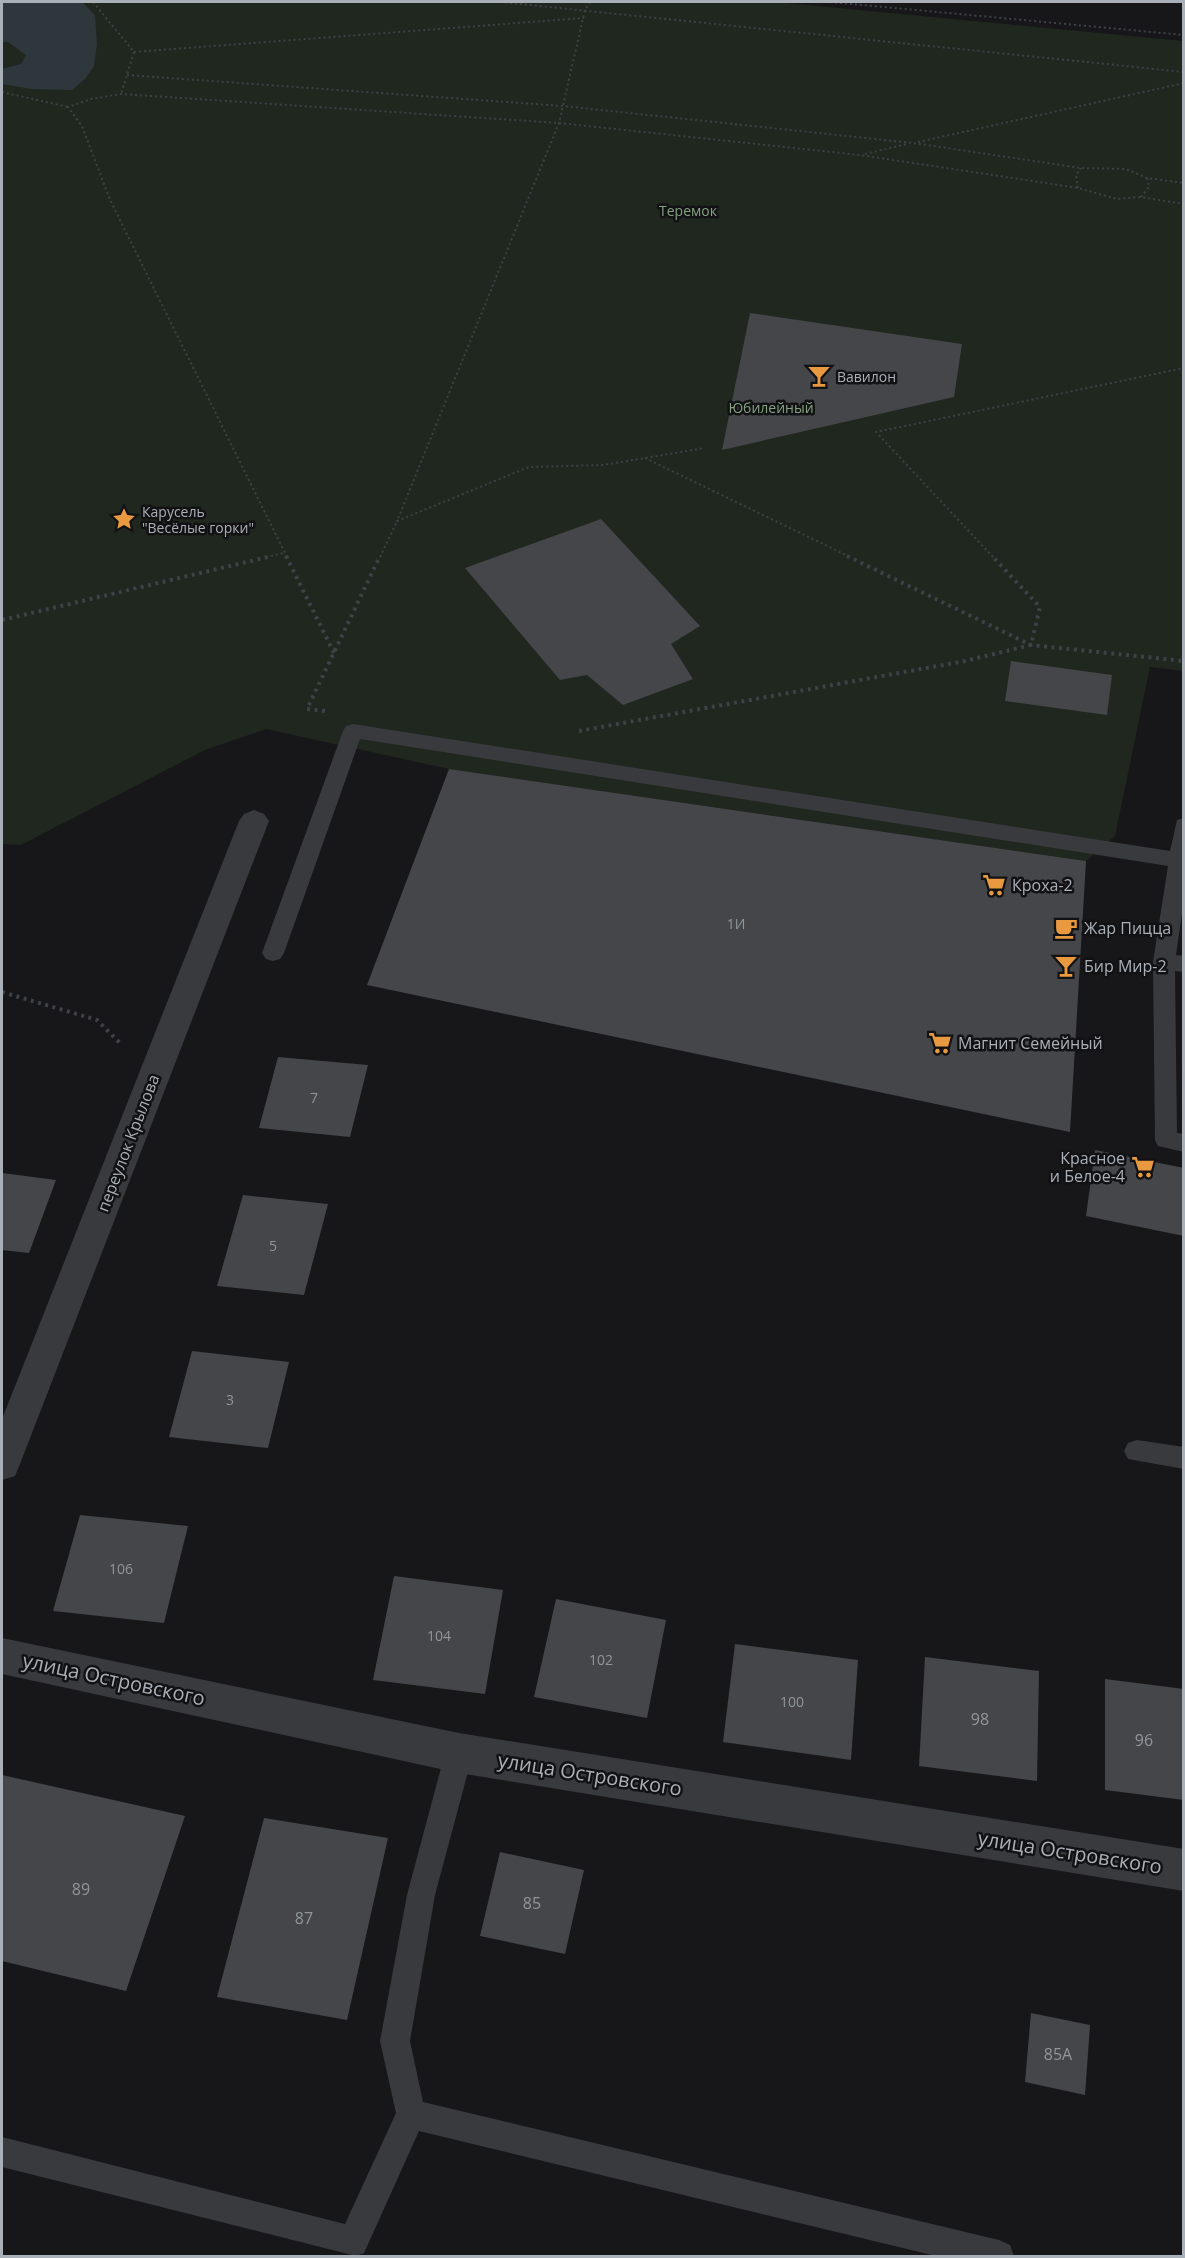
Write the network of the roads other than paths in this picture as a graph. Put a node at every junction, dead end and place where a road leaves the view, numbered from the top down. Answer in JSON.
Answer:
{"nodes":[{"id":1,"x":254,"y":821,"type":"dead end"},
{"id":2,"x":1184,"y":825,"type":"edge"},
{"id":3,"x":1179,"y":860,"type":"junction"},
{"id":4,"x":273,"y":953,"type":"dead end"},
{"id":5,"x":1174,"y":963,"type":"edge"},
{"id":6,"x":1184,"y":1143,"type":"edge"},
{"id":7,"x":1137,"y":1451,"type":"dead end"},
{"id":8,"x":1184,"y":1458,"type":"edge"},
{"id":9,"x":2,"y":1464,"type":"edge"},
{"id":10,"x":2,"y":1656,"type":"edge"},
{"id":11,"x":459,"y":1753,"type":"junction"},
{"id":12,"x":1184,"y":1870,"type":"edge"},
{"id":13,"x":411,"y":2114,"type":"junction"},
{"id":14,"x":2,"y":2152,"type":"edge"},
{"id":15,"x":999,"y":2256,"type":"edge"}],
"edges":[{"from":1,"to":9,"type":"street","name":"переулок Крылова"},
{"from":2,"to":3,"type":"lane"},
{"from":3,"to":4,"type":"lane"},
{"from":3,"to":5,"type":"lane"},
{"from":5,"to":6,"type":"lane"},
{"from":7,"to":8,"type":"lane"},
{"from":10,"to":11,"type":"street","name":"улица Островского"},
{"from":11,"to":12,"type":"street","name":"улица Островского"},
{"from":11,"to":13,"type":"lane"},
{"from":13,"to":14,"type":"lane"},
{"from":13,"to":15,"type":"lane"}]}
